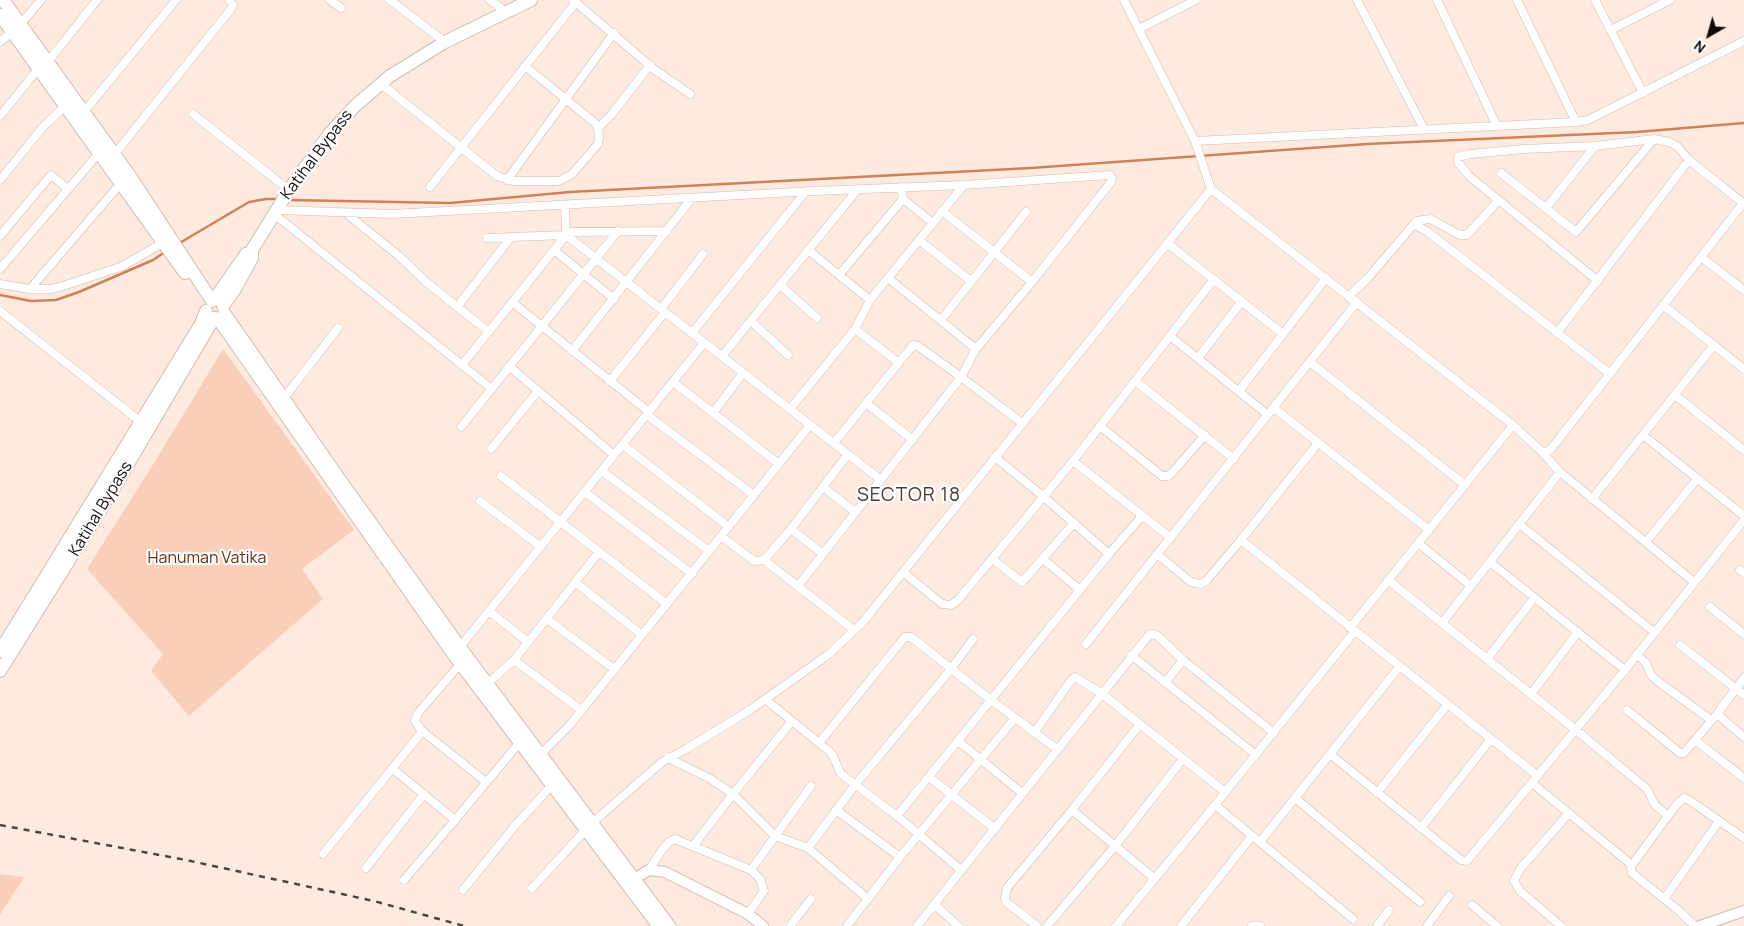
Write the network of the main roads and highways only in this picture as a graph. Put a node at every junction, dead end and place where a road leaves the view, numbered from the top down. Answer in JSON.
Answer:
{"nodes":[{"id":1,"x":2,"y":0,"type":"edge"},
{"id":2,"x":531,"y":0,"type":"edge"},
{"id":3,"x":0,"y":15,"type":"edge"},
{"id":4,"x":16,"y":29,"type":"junction"},
{"id":5,"x":43,"y":66,"type":"junction"},
{"id":6,"x":171,"y":246,"type":"junction"},
{"id":7,"x":215,"y":309,"type":"junction"},
{"id":8,"x":0,"y":651,"type":"edge"},
{"id":9,"x":462,"y":656,"type":"junction"},
{"id":10,"x":0,"y":671,"type":"edge"},
{"id":11,"x":538,"y":757,"type":"junction"},
{"id":12,"x":589,"y":826,"type":"junction"},
{"id":13,"x":630,"y":882,"type":"junction"},
{"id":14,"x":658,"y":926,"type":"edge"},
{"id":15,"x":670,"y":926,"type":"edge"}],
"edges":[{"from":1,"to":4,"type":"main road"},
{"from":2,"to":7,"type":"main road","name":"Katihal Bypass"},
{"from":3,"to":4,"type":"main road"},
{"from":4,"to":5,"type":"main road"},
{"from":5,"to":6,"type":"main road"},
{"from":5,"to":6,"type":"main road"},
{"from":6,"to":7,"type":"main road"},
{"from":7,"to":8,"type":"main road","name":"Katihal Bypass"},
{"from":7,"to":9,"type":"main road"},
{"from":7,"to":9,"type":"main road"},
{"from":7,"to":10,"type":"main road","name":"Katihal Bypass"},
{"from":9,"to":11,"type":"main road"},
{"from":9,"to":11,"type":"main road"},
{"from":11,"to":12,"type":"main road"},
{"from":11,"to":12,"type":"main road"},
{"from":12,"to":13,"type":"main road"},
{"from":13,"to":14,"type":"main road"},
{"from":13,"to":15,"type":"main road"}]}
